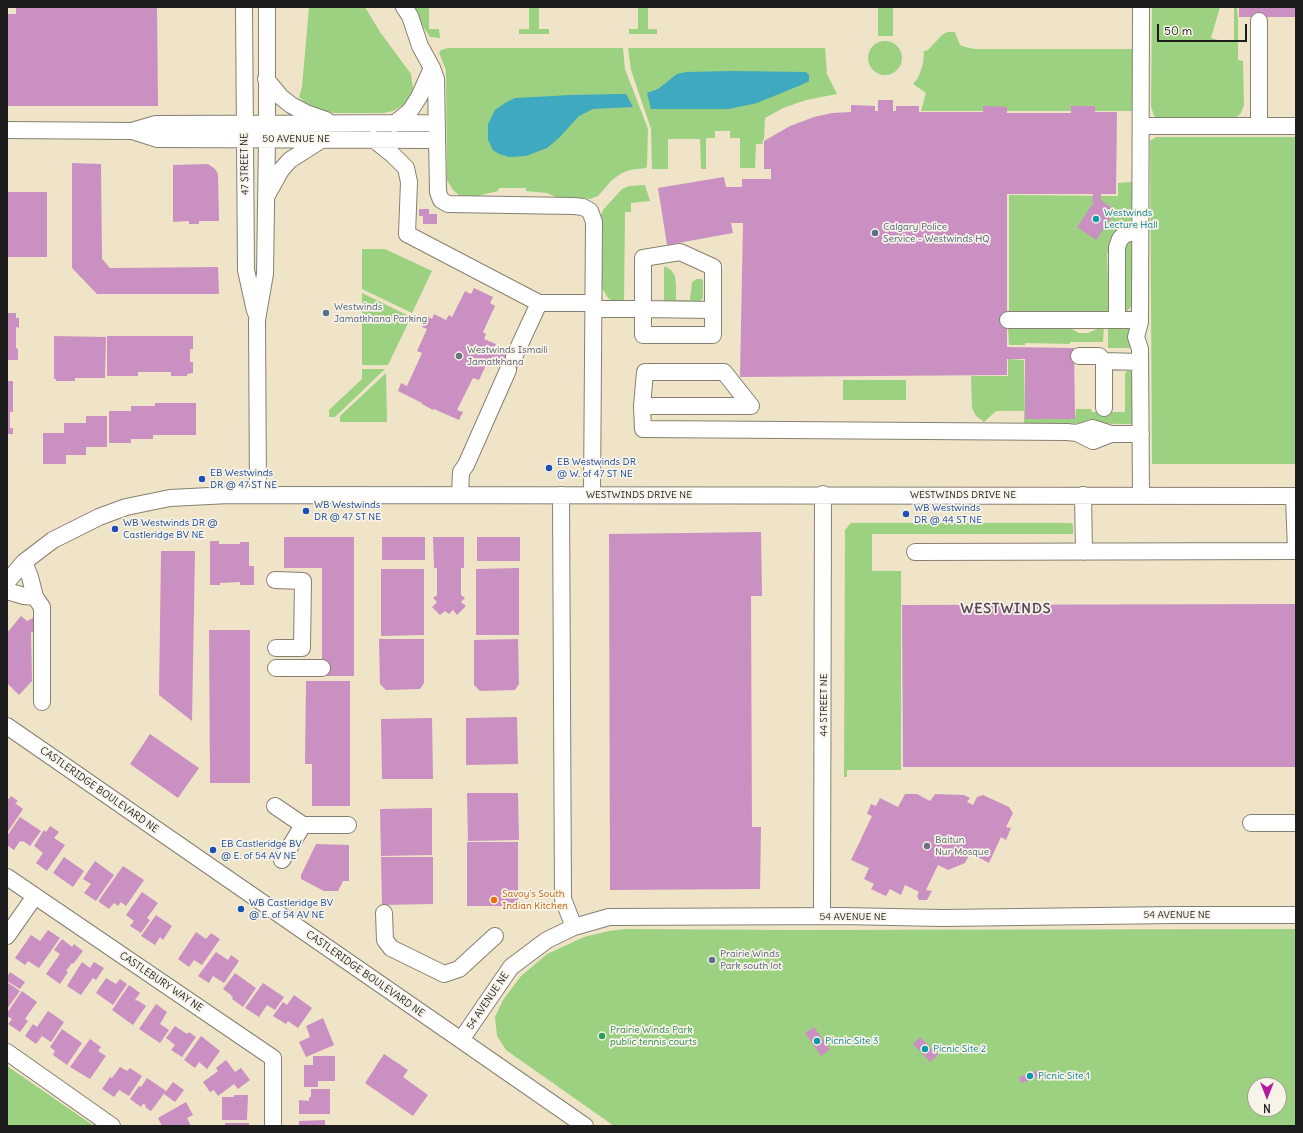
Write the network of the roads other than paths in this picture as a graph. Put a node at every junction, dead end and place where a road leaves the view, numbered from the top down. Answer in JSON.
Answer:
{"nodes":[{"id":1,"x":244,"y":7,"type":"edge"},
{"id":2,"x":267,"y":7,"type":"edge"},
{"id":3,"x":404,"y":7,"type":"edge"},
{"id":4,"x":1141,"y":7,"type":"edge"},
{"id":5,"x":1259,"y":21,"type":"dead end"},
{"id":6,"x":432,"y":68,"type":"junction"},
{"id":7,"x":266,"y":78,"type":"junction"},
{"id":8,"x":436,"y":123,"type":"junction"},
{"id":9,"x":394,"y":124,"type":"junction"},
{"id":10,"x":340,"y":125,"type":"junction"},
{"id":11,"x":1259,"y":125,"type":"junction"},
{"id":12,"x":1141,"y":126,"type":"junction"},
{"id":13,"x":1296,"y":126,"type":"edge"},
{"id":14,"x":7,"y":130,"type":"edge"},
{"id":15,"x":245,"y":132,"type":"junction"},
{"id":16,"x":267,"y":132,"type":"junction"},
{"id":17,"x":324,"y":139,"type":"junction"},
{"id":18,"x":373,"y":139,"type":"junction"},
{"id":19,"x":437,"y":140,"type":"junction"},
{"id":20,"x":266,"y":196,"type":"junction"},
{"id":21,"x":1140,"y":233,"type":"junction"},
{"id":22,"x":539,"y":303,"type":"junction"},
{"id":23,"x":593,"y":306,"type":"junction"},
{"id":24,"x":643,"y":309,"type":"junction"},
{"id":25,"x":713,"y":310,"type":"junction"},
{"id":26,"x":257,"y":320,"type":"junction"},
{"id":27,"x":1008,"y":320,"type":"dead end"},
{"id":28,"x":1117,"y":320,"type":"junction"},
{"id":29,"x":1140,"y":321,"type":"junction"},
{"id":30,"x":1079,"y":356,"type":"dead end"},
{"id":31,"x":1140,"y":356,"type":"junction"},
{"id":32,"x":1104,"y":361,"type":"junction"},
{"id":33,"x":642,"y":406,"type":"junction"},
{"id":34,"x":752,"y":406,"type":"junction"},
{"id":35,"x":1104,"y":408,"type":"dead end"},
{"id":36,"x":752,"y":430,"type":"junction"},
{"id":37,"x":1141,"y":434,"type":"junction"},
{"id":38,"x":823,"y":494,"type":"junction"},
{"id":39,"x":258,"y":495,"type":"junction"},
{"id":40,"x":460,"y":495,"type":"junction"},
{"id":41,"x":561,"y":495,"type":"junction"},
{"id":42,"x":592,"y":495,"type":"junction"},
{"id":43,"x":1083,"y":495,"type":"junction"},
{"id":44,"x":1141,"y":496,"type":"junction"},
{"id":45,"x":1295,"y":496,"type":"edge"},
{"id":46,"x":915,"y":552,"type":"dead end"},
{"id":47,"x":1084,"y":552,"type":"junction"},
{"id":48,"x":1296,"y":552,"type":"edge"},
{"id":49,"x":24,"y":562,"type":"junction"},
{"id":50,"x":275,"y":580,"type":"dead end"},
{"id":51,"x":7,"y":582,"type":"edge"},
{"id":52,"x":7,"y":592,"type":"edge"},
{"id":53,"x":35,"y":597,"type":"junction"},
{"id":54,"x":276,"y":648,"type":"dead end"},
{"id":55,"x":276,"y":668,"type":"dead end"},
{"id":56,"x":322,"y":668,"type":"dead end"},
{"id":57,"x":42,"y":702,"type":"dead end"},
{"id":58,"x":7,"y":726,"type":"edge"},
{"id":59,"x":275,"y":806,"type":"dead end"},
{"id":60,"x":1251,"y":822,"type":"dead end"},
{"id":61,"x":1296,"y":823,"type":"edge"},
{"id":62,"x":303,"y":825,"type":"junction"},
{"id":63,"x":348,"y":825,"type":"dead end"},
{"id":64,"x":282,"y":860,"type":"dead end"},
{"id":65,"x":7,"y":877,"type":"edge"},
{"id":66,"x":34,"y":896,"type":"junction"},
{"id":67,"x":384,"y":913,"type":"dead end"},
{"id":68,"x":1296,"y":915,"type":"edge"},
{"id":69,"x":822,"y":916,"type":"junction"},
{"id":70,"x":574,"y":926,"type":"junction"},
{"id":71,"x":7,"y":936,"type":"edge"},
{"id":72,"x":494,"y":936,"type":"dead end"},
{"id":73,"x":462,"y":1040,"type":"junction"},
{"id":74,"x":7,"y":1052,"type":"edge"},
{"id":75,"x":112,"y":1126,"type":"edge"},
{"id":76,"x":273,"y":1126,"type":"edge"},
{"id":77,"x":585,"y":1126,"type":"edge"}],
"edges":[{"from":1,"to":15,"type":"street","name":"47 STREET NE"},
{"from":2,"to":7,"type":"street","name":"47 STREET NE"},
{"from":3,"to":6,"type":"street"},
{"from":4,"to":12,"type":"street"},
{"from":5,"to":11,"type":"street"},
{"from":6,"to":8,"type":"street"},
{"from":6,"to":9,"type":"street"},
{"from":7,"to":10,"type":"street"},
{"from":7,"to":16,"type":"street","name":"47 STREET NE"},
{"from":8,"to":9,"type":"street","name":"50 AVENUE NE"},
{"from":8,"to":19,"type":"street"},
{"from":9,"to":10,"type":"street","name":"50 AVENUE NE"},
{"from":10,"to":16,"type":"street","name":"50 AVENUE NE"},
{"from":11,"to":12,"type":"street"},
{"from":11,"to":13,"type":"street"},
{"from":12,"to":21,"type":"street"},
{"from":14,"to":15,"type":"street","name":"50 AVENUE NE"},
{"from":15,"to":16,"type":"street","name":"50 AVENUE NE"},
{"from":15,"to":26,"type":"street","name":"47 STREET NE"},
{"from":16,"to":17,"type":"street","name":"50 AVENUE NE"},
{"from":16,"to":20,"type":"street","name":"47 STREET NE"},
{"from":17,"to":18,"type":"street","name":"50 AVENUE NE"},
{"from":17,"to":20,"type":"street"},
{"from":18,"to":19,"type":"street","name":"50 AVENUE NE"},
{"from":18,"to":22,"type":"street"},
{"from":19,"to":23,"type":"street"},
{"from":20,"to":26,"type":"street","name":"47 STREET NE"},
{"from":21,"to":28,"type":"street"},
{"from":21,"to":29,"type":"street"},
{"from":22,"to":23,"type":"street"},
{"from":22,"to":40,"type":"street"},
{"from":23,"to":24,"type":"street"},
{"from":23,"to":42,"type":"street"},
{"from":24,"to":25,"type":"street"},
{"from":24,"to":25,"type":"street"},
{"from":24,"to":25,"type":"street"},
{"from":26,"to":39,"type":"street","name":"47 STREET NE"},
{"from":27,"to":28,"type":"street"},
{"from":28,"to":29,"type":"street"},
{"from":29,"to":31,"type":"street"},
{"from":30,"to":32,"type":"street"},
{"from":31,"to":32,"type":"street"},
{"from":31,"to":37,"type":"street"},
{"from":32,"to":35,"type":"street"},
{"from":33,"to":34,"type":"street"},
{"from":33,"to":34,"type":"street"},
{"from":33,"to":36,"type":"street"},
{"from":34,"to":36,"type":"street"},
{"from":36,"to":37,"type":"street"},
{"from":37,"to":44,"type":"street"},
{"from":38,"to":42,"type":"street","name":"WESTWINDS DRIVE NE"},
{"from":38,"to":43,"type":"street","name":"WESTWINDS DRIVE NE"},
{"from":38,"to":69,"type":"street","name":"44 STREET NE"},
{"from":39,"to":40,"type":"street","name":"WESTWINDS DRIVE NE"},
{"from":39,"to":49,"type":"street","name":"WESTWINDS DRIVE NE"},
{"from":40,"to":41,"type":"street","name":"WESTWINDS DRIVE NE"},
{"from":41,"to":42,"type":"street","name":"WESTWINDS DRIVE NE"},
{"from":41,"to":70,"type":"street"},
{"from":43,"to":44,"type":"street","name":"WESTWINDS DRIVE NE"},
{"from":43,"to":47,"type":"street"},
{"from":44,"to":45,"type":"street","name":"WESTWINDS DRIVE NE"},
{"from":45,"to":48,"type":"street"},
{"from":46,"to":47,"type":"street"},
{"from":47,"to":48,"type":"street"},
{"from":49,"to":51,"type":"street","name":"WESTWINDS DRIVE NE"},
{"from":49,"to":53,"type":"street"},
{"from":50,"to":54,"type":"street"},
{"from":52,"to":53,"type":"street"},
{"from":53,"to":57,"type":"street"},
{"from":55,"to":56,"type":"street"},
{"from":58,"to":73,"type":"street","name":"CASTLERIDGE BOULEVARD NE"},
{"from":59,"to":62,"type":"street"},
{"from":60,"to":61,"type":"street"},
{"from":62,"to":63,"type":"street"},
{"from":62,"to":64,"type":"street"},
{"from":65,"to":66,"type":"street"},
{"from":66,"to":71,"type":"street"},
{"from":66,"to":76,"type":"street","name":"CASTLEBURY WAY NE"},
{"from":67,"to":72,"type":"street"},
{"from":68,"to":69,"type":"street","name":"54 AVENUE NE"},
{"from":69,"to":70,"type":"street","name":"54 AVENUE NE"},
{"from":70,"to":73,"type":"street","name":"54 AVENUE NE"},
{"from":73,"to":77,"type":"street","name":"CASTLERIDGE BOULEVARD NE"},
{"from":74,"to":75,"type":"street"}]}
